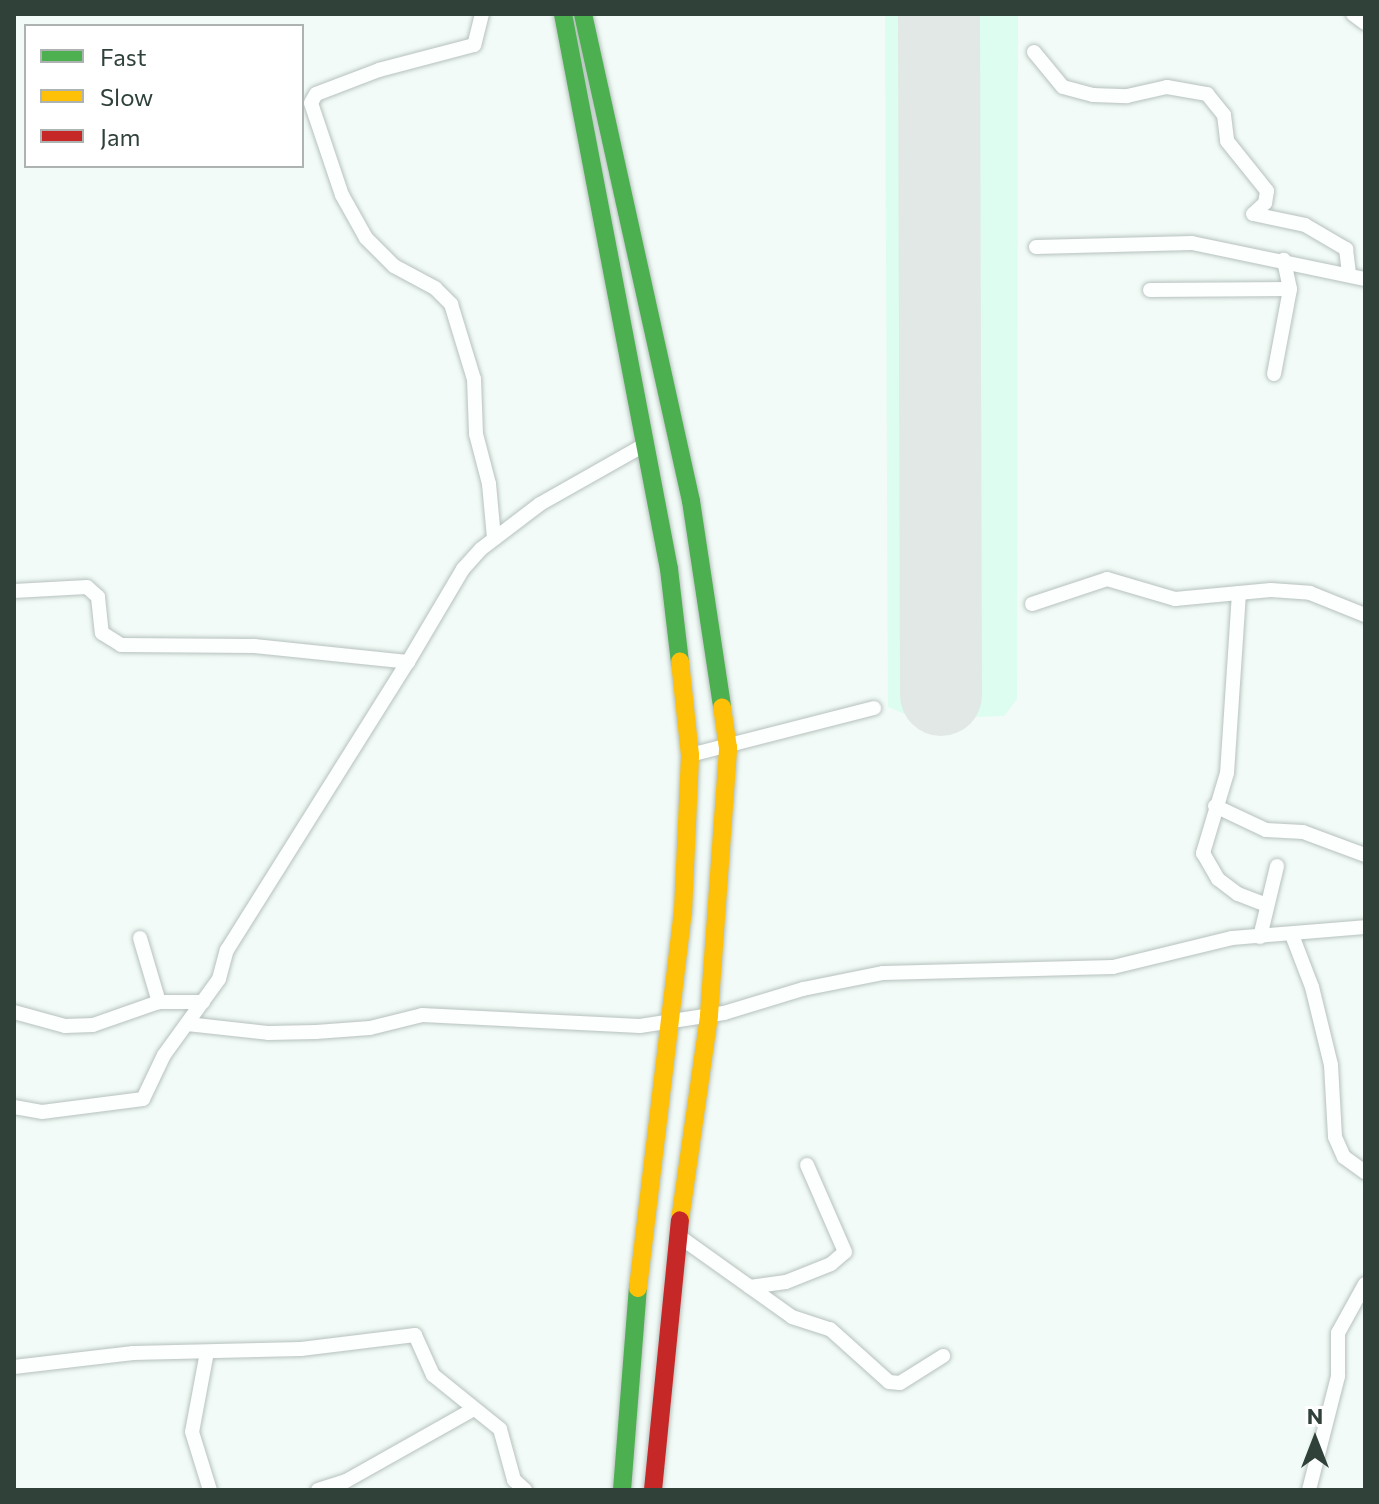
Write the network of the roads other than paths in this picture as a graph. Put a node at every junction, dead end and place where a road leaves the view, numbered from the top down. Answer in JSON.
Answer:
{"nodes":[{"id":1,"x":482,"y":14,"type":"edge"},
{"id":2,"x":563,"y":14,"type":"edge"},
{"id":3,"x":583,"y":14,"type":"edge"},
{"id":4,"x":1353,"y":14,"type":"edge"},
{"id":5,"x":1365,"y":23,"type":"edge"},
{"id":6,"x":1034,"y":52,"type":"dead end"},
{"id":7,"x":1036,"y":247,"type":"dead end"},
{"id":8,"x":1284,"y":260,"type":"junction"},
{"id":9,"x":1349,"y":275,"type":"junction"},
{"id":10,"x":1365,"y":279,"type":"edge"},
{"id":11,"x":1290,"y":289,"type":"junction"},
{"id":12,"x":1150,"y":290,"type":"dead end"},
{"id":13,"x":1274,"y":374,"type":"dead end"},
{"id":14,"x":646,"y":444,"type":"junction"},
{"id":15,"x":494,"y":538,"type":"junction"},
{"id":16,"x":14,"y":591,"type":"edge"},
{"id":17,"x":1239,"y":593,"type":"junction"},
{"id":18,"x":1032,"y":604,"type":"dead end"},
{"id":19,"x":1365,"y":615,"type":"edge"},
{"id":20,"x":408,"y":662,"type":"junction"},
{"id":21,"x":874,"y":708,"type":"dead end"},
{"id":22,"x":728,"y":748,"type":"junction"},
{"id":23,"x":690,"y":755,"type":"junction"},
{"id":24,"x":1215,"y":806,"type":"junction"},
{"id":25,"x":1365,"y":855,"type":"edge"},
{"id":26,"x":1277,"y":866,"type":"dead end"},
{"id":27,"x":1267,"y":905,"type":"junction"},
{"id":28,"x":1365,"y":927,"type":"edge"},
{"id":29,"x":1292,"y":935,"type":"junction"},
{"id":30,"x":1260,"y":937,"type":"junction"},
{"id":31,"x":140,"y":938,"type":"dead end"},
{"id":32,"x":159,"y":1002,"type":"junction"},
{"id":33,"x":203,"y":1002,"type":"junction"},
{"id":34,"x":14,"y":1012,"type":"edge"},
{"id":35,"x":709,"y":1015,"type":"junction"},
{"id":36,"x":669,"y":1022,"type":"junction"},
{"id":37,"x":187,"y":1024,"type":"junction"},
{"id":38,"x":14,"y":1107,"type":"edge"},
{"id":39,"x":807,"y":1165,"type":"dead end"},
{"id":40,"x":1365,"y":1172,"type":"edge"},
{"id":41,"x":680,"y":1237,"type":"junction"},
{"id":42,"x":1365,"y":1284,"type":"edge"},
{"id":43,"x":750,"y":1287,"type":"junction"},
{"id":44,"x":207,"y":1352,"type":"junction"},
{"id":45,"x":943,"y":1356,"type":"dead end"},
{"id":46,"x":14,"y":1367,"type":"edge"},
{"id":47,"x":474,"y":1409,"type":"junction"},
{"id":48,"x":210,"y":1490,"type":"edge"},
{"id":49,"x":318,"y":1490,"type":"edge"},
{"id":50,"x":525,"y":1490,"type":"edge"},
{"id":51,"x":622,"y":1490,"type":"edge"},
{"id":52,"x":653,"y":1490,"type":"edge"},
{"id":53,"x":1309,"y":1490,"type":"edge"}],
"edges":[{"from":1,"to":15,"type":"street"},
{"from":2,"to":14,"type":"main road"},
{"from":3,"to":22,"type":"main road"},
{"from":4,"to":5,"type":"street"},
{"from":6,"to":9,"type":"street"},
{"from":7,"to":8,"type":"street"},
{"from":8,"to":9,"type":"street"},
{"from":8,"to":11,"type":"street"},
{"from":9,"to":10,"type":"street"},
{"from":11,"to":12,"type":"street"},
{"from":11,"to":13,"type":"street"},
{"from":14,"to":15,"type":"street"},
{"from":14,"to":23,"type":"main road"},
{"from":15,"to":20,"type":"street"},
{"from":16,"to":20,"type":"street"},
{"from":17,"to":18,"type":"street"},
{"from":17,"to":19,"type":"street"},
{"from":17,"to":24,"type":"street"},
{"from":20,"to":33,"type":"street"},
{"from":21,"to":22,"type":"street"},
{"from":22,"to":23,"type":"street"},
{"from":22,"to":35,"type":"main road"},
{"from":23,"to":36,"type":"main road"},
{"from":24,"to":25,"type":"street"},
{"from":24,"to":27,"type":"street"},
{"from":26,"to":27,"type":"street"},
{"from":27,"to":30,"type":"street"},
{"from":28,"to":29,"type":"street"},
{"from":29,"to":30,"type":"street"},
{"from":29,"to":40,"type":"street"},
{"from":30,"to":35,"type":"street"},
{"from":31,"to":32,"type":"street"},
{"from":32,"to":33,"type":"street"},
{"from":32,"to":34,"type":"street"},
{"from":33,"to":37,"type":"street"},
{"from":35,"to":36,"type":"street"},
{"from":35,"to":41,"type":"main road"},
{"from":36,"to":37,"type":"street"},
{"from":36,"to":51,"type":"main road"},
{"from":37,"to":38,"type":"street"},
{"from":39,"to":43,"type":"street"},
{"from":41,"to":43,"type":"street"},
{"from":41,"to":52,"type":"main road"},
{"from":42,"to":53,"type":"street"},
{"from":43,"to":45,"type":"street"},
{"from":44,"to":46,"type":"street"},
{"from":44,"to":47,"type":"street"},
{"from":44,"to":48,"type":"street"},
{"from":47,"to":49,"type":"street"},
{"from":47,"to":50,"type":"street"}]}
